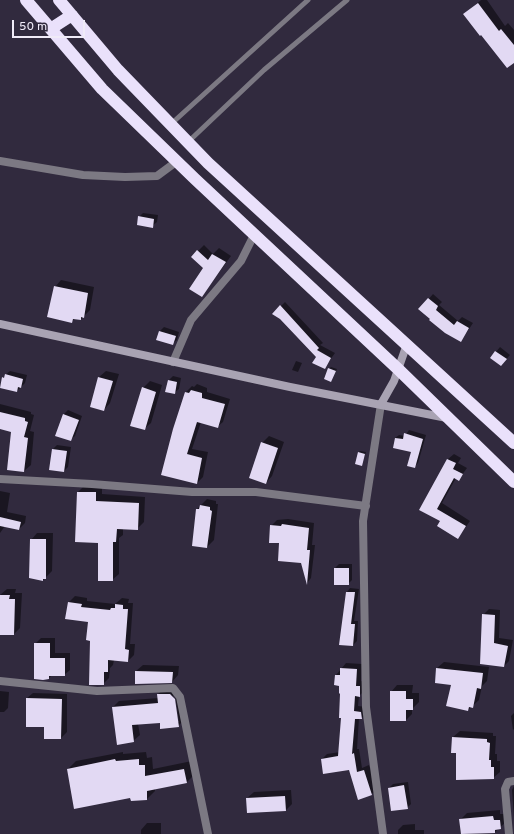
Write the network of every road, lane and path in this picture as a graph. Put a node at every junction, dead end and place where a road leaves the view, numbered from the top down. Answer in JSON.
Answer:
{"nodes":[{"id":1,"x":26,"y":0,"type":"edge"},
{"id":2,"x":58,"y":0,"type":"edge"},
{"id":3,"x":308,"y":0,"type":"edge"},
{"id":4,"x":347,"y":0,"type":"edge"},
{"id":5,"x":72,"y":15,"type":"junction"},
{"id":6,"x":52,"y":28,"type":"junction"},
{"id":7,"x":171,"y":124,"type":"junction"},
{"id":8,"x":188,"y":142,"type":"junction"},
{"id":9,"x":0,"y":161,"type":"edge"},
{"id":10,"x":176,"y":162,"type":"junction"},
{"id":11,"x":264,"y":214,"type":"junction"},
{"id":12,"x":251,"y":232,"type":"junction"},
{"id":13,"x":0,"y":324,"type":"edge"},
{"id":14,"x":407,"y":344,"type":"junction"},
{"id":15,"x":173,"y":362,"type":"junction"},
{"id":16,"x":398,"y":368,"type":"junction"},
{"id":17,"x":381,"y":404,"type":"junction"},
{"id":18,"x":447,"y":418,"type":"junction"},
{"id":19,"x":514,"y":443,"type":"edge"},
{"id":20,"x":0,"y":479,"type":"edge"},
{"id":21,"x":514,"y":482,"type":"edge"},
{"id":22,"x":366,"y":506,"type":"junction"},
{"id":23,"x":0,"y":681,"type":"edge"},
{"id":24,"x":514,"y":781,"type":"edge"},
{"id":25,"x":208,"y":834,"type":"edge"},
{"id":26,"x":383,"y":834,"type":"edge"},
{"id":27,"x":509,"y":834,"type":"edge"}],
"edges":[{"from":1,"to":6,"type":"highway"},
{"from":2,"to":5,"type":"highway"},
{"from":3,"to":7,"type":"lane"},
{"from":4,"to":8,"type":"lane"},
{"from":5,"to":6,"type":"highway"},
{"from":5,"to":7,"type":"highway"},
{"from":6,"to":10,"type":"highway"},
{"from":7,"to":8,"type":"highway"},
{"from":8,"to":11,"type":"highway"},
{"from":9,"to":10,"type":"street"},
{"from":10,"to":12,"type":"highway"},
{"from":11,"to":12,"type":"highway"},
{"from":11,"to":14,"type":"highway"},
{"from":12,"to":15,"type":"street"},
{"from":12,"to":16,"type":"highway"},
{"from":13,"to":15,"type":"street"},
{"from":14,"to":16,"type":"street"},
{"from":14,"to":19,"type":"highway"},
{"from":15,"to":17,"type":"street"},
{"from":16,"to":17,"type":"street"},
{"from":16,"to":18,"type":"highway"},
{"from":17,"to":18,"type":"street"},
{"from":17,"to":22,"type":"street"},
{"from":18,"to":21,"type":"highway"},
{"from":20,"to":22,"type":"street"},
{"from":22,"to":26,"type":"street"},
{"from":23,"to":25,"type":"street"},
{"from":24,"to":27,"type":"street"}]}
